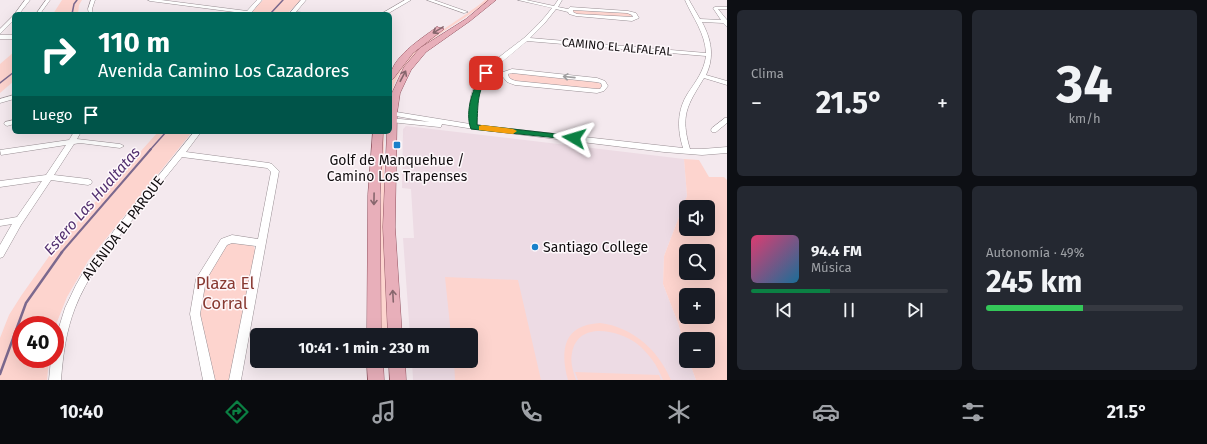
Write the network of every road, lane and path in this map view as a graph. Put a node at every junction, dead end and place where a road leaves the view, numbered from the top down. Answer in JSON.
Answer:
{"nodes":[{"id":1,"x":28,"y":0,"type":"edge"},
{"id":2,"x":48,"y":0,"type":"edge"},
{"id":3,"x":93,"y":0,"type":"edge"},
{"id":4,"x":150,"y":0,"type":"edge"},
{"id":5,"x":260,"y":0,"type":"edge"},
{"id":6,"x":304,"y":0,"type":"edge"},
{"id":7,"x":409,"y":0,"type":"edge"},
{"id":8,"x":429,"y":0,"type":"edge"},
{"id":9,"x":481,"y":0,"type":"edge"},
{"id":10,"x":493,"y":0,"type":"edge"},
{"id":11,"x":520,"y":0,"type":"edge"},
{"id":12,"x":560,"y":0,"type":"edge"},
{"id":13,"x":687,"y":0,"type":"edge"},
{"id":14,"x":727,"y":8,"type":"edge"},
{"id":15,"x":554,"y":9,"type":"junction"},
{"id":16,"x":570,"y":11,"type":"junction"},
{"id":17,"x":18,"y":12,"type":"edge"},
{"id":18,"x":39,"y":12,"type":"edge"},
{"id":19,"x":91,"y":12,"type":"edge"},
{"id":20,"x":240,"y":12,"type":"edge"},
{"id":21,"x":248,"y":12,"type":"edge"},
{"id":22,"x":292,"y":12,"type":"edge"},
{"id":23,"x":386,"y":12,"type":"edge"},
{"id":24,"x":466,"y":12,"type":"junction"},
{"id":25,"x":698,"y":18,"type":"junction"},
{"id":26,"x":12,"y":20,"type":"edge"},
{"id":27,"x":10,"y":22,"type":"junction"},
{"id":28,"x":0,"y":23,"type":"edge"},
{"id":29,"x":726,"y":23,"type":"edge"},
{"id":30,"x":0,"y":32,"type":"edge"},
{"id":31,"x":0,"y":36,"type":"edge"},
{"id":32,"x":526,"y":39,"type":"junction"},
{"id":33,"x":12,"y":40,"type":"edge"},
{"id":34,"x":708,"y":55,"type":"junction"},
{"id":35,"x":486,"y":73,"type":"junction"},
{"id":36,"x":392,"y":74,"type":"edge"},
{"id":37,"x":704,"y":75,"type":"junction"},
{"id":38,"x":505,"y":76,"type":"junction"},
{"id":39,"x":727,"y":80,"type":"edge"},
{"id":40,"x":727,"y":83,"type":"edge"},
{"id":41,"x":393,"y":93,"type":"edge"},
{"id":42,"x":12,"y":98,"type":"edge"},
{"id":43,"x":12,"y":99,"type":"edge"},
{"id":44,"x":0,"y":101,"type":"edge"},
{"id":45,"x":0,"y":105,"type":"edge"},
{"id":46,"x":392,"y":105,"type":"edge"},
{"id":47,"x":392,"y":117,"type":"edge"},
{"id":48,"x":727,"y":120,"type":"edge"},
{"id":49,"x":474,"y":127,"type":"junction"},
{"id":50,"x":714,"y":130,"type":"dead end"},
{"id":51,"x":77,"y":134,"type":"edge"},
{"id":52,"x":196,"y":134,"type":"edge"},
{"id":53,"x":378,"y":134,"type":"edge"},
{"id":54,"x":391,"y":134,"type":"edge"},
{"id":55,"x":72,"y":142,"type":"junction"},
{"id":56,"x":120,"y":146,"type":"dead end"},
{"id":57,"x":727,"y":150,"type":"edge"},
{"id":58,"x":687,"y":151,"type":"junction"},
{"id":59,"x":1,"y":152,"type":"dead end"},
{"id":60,"x":180,"y":154,"type":"junction"},
{"id":61,"x":49,"y":177,"type":"junction"},
{"id":62,"x":88,"y":182,"type":"dead end"},
{"id":63,"x":0,"y":184,"type":"edge"},
{"id":64,"x":19,"y":220,"type":"junction"},
{"id":65,"x":0,"y":223,"type":"edge"},
{"id":66,"x":262,"y":243,"type":"junction"},
{"id":67,"x":0,"y":254,"type":"edge"},
{"id":68,"x":374,"y":328,"type":"edge"},
{"id":69,"x":395,"y":328,"type":"edge"},
{"id":70,"x":375,"y":368,"type":"edge"},
{"id":71,"x":397,"y":368,"type":"edge"},
{"id":72,"x":54,"y":380,"type":"edge"},
{"id":73,"x":209,"y":380,"type":"edge"},
{"id":74,"x":235,"y":380,"type":"edge"},
{"id":75,"x":376,"y":380,"type":"edge"},
{"id":76,"x":398,"y":380,"type":"edge"}],
"edges":[{"from":1,"to":17,"type":"street"},
{"from":2,"to":18,"type":"street"},
{"from":3,"to":19,"type":"street"},
{"from":4,"to":20,"type":"street"},
{"from":5,"to":21,"type":"street"},
{"from":6,"to":22,"type":"street"},
{"from":7,"to":23,"type":"street"},
{"from":8,"to":24,"type":"street"},
{"from":9,"to":24,"type":"main road"},
{"from":41,"to":10,"type":"main road","one_way":true},
{"from":11,"to":15,"type":"street"},
{"from":12,"to":15,"type":"street"},
{"from":13,"to":25,"type":"street"},
{"from":14,"to":29,"type":"street"},
{"from":15,"to":16,"type":"street"},
{"from":15,"to":32,"type":"street"},
{"from":16,"to":16,"type":"street"},
{"from":24,"to":36,"type":"main road","one_way":true},
{"from":25,"to":29,"type":"street"},
{"from":25,"to":34,"type":"street"},
{"from":26,"to":27,"type":"street"},
{"from":27,"to":28,"type":"street"},
{"from":27,"to":30,"type":"street"},
{"from":31,"to":33,"type":"street"},
{"from":32,"to":34,"type":"street","name":"CAMINO EL ALFALFAL"},
{"from":32,"to":35,"type":"street"},
{"from":34,"to":37,"type":"street"},
{"from":35,"to":38,"type":"street"},
{"from":35,"to":49,"type":"street"},
{"from":37,"to":39,"type":"street"},
{"from":37,"to":40,"type":"street"},
{"from":37,"to":58,"type":"street"},
{"from":38,"to":38,"type":"street","one_way":true},
{"from":41,"to":46,"type":"main road"},
{"from":42,"to":44,"type":"street"},
{"from":43,"to":45,"type":"street"},
{"from":47,"to":49,"type":"street"},
{"from":48,"to":50,"type":"street"},
{"from":49,"to":58,"type":"street"},
{"from":51,"to":55,"type":"street"},
{"from":52,"to":60,"type":"street","name":"AVENIDA EL PARQUE"},
{"from":53,"to":68,"type":"main road","one_way":true},
{"from":69,"to":54,"type":"main road","one_way":true},
{"from":55,"to":56,"type":"street"},
{"from":55,"to":59,"type":"street"},
{"from":55,"to":61,"type":"street"},
{"from":57,"to":58,"type":"street"},
{"from":60,"to":66,"type":"street"},
{"from":60,"to":72,"type":"street","name":"AVENIDA EL PARQUE"},
{"from":61,"to":62,"type":"street"},
{"from":61,"to":63,"type":"street"},
{"from":61,"to":64,"type":"street"},
{"from":64,"to":65,"type":"street"},
{"from":64,"to":67,"type":"street"},
{"from":66,"to":73,"type":"street"},
{"from":66,"to":74,"type":"street"},
{"from":70,"to":75,"type":"main road"},
{"from":71,"to":76,"type":"main road"}]}
